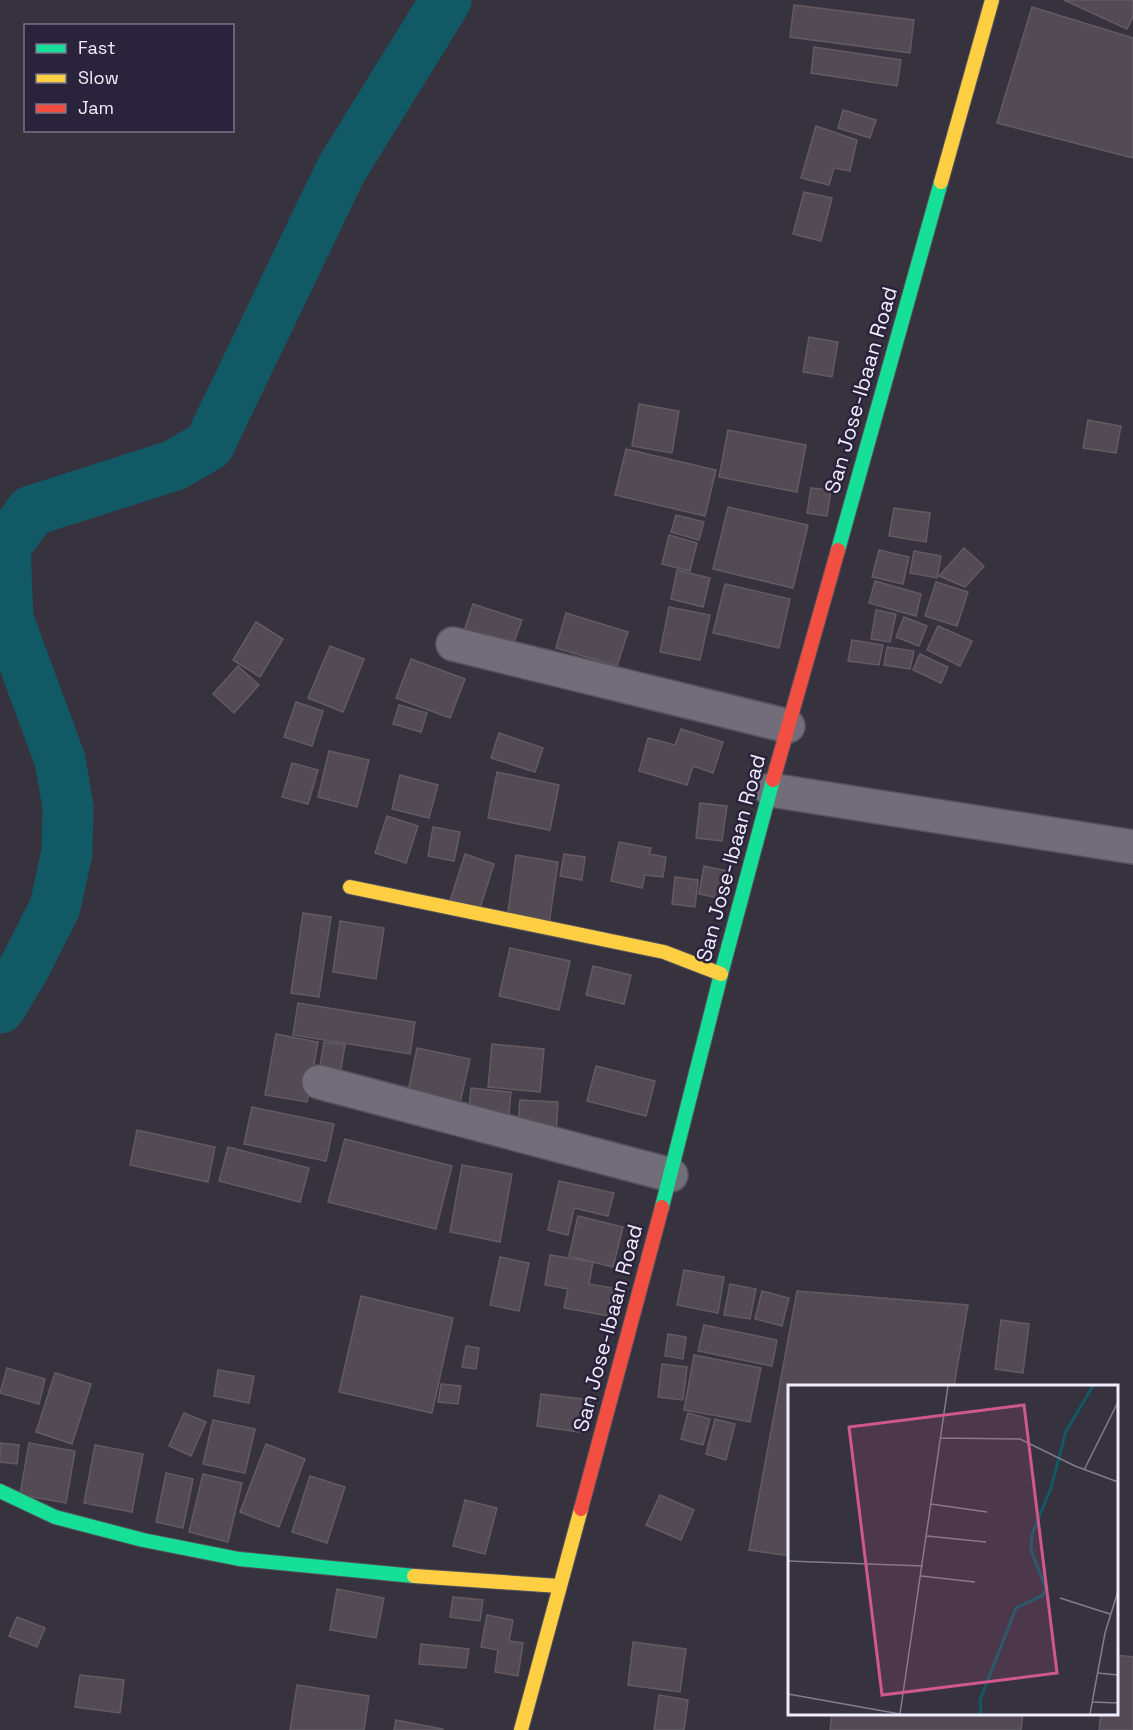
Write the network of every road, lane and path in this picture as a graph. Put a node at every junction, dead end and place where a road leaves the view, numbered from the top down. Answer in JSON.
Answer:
{"nodes":[{"id":1,"x":992,"y":0,"type":"edge"},
{"id":2,"x":453,"y":644,"type":"dead end"},
{"id":3,"x":788,"y":726,"type":"junction"},
{"id":4,"x":771,"y":790,"type":"junction"},
{"id":5,"x":1133,"y":847,"type":"edge"},
{"id":6,"x":350,"y":887,"type":"dead end"},
{"id":7,"x":721,"y":974,"type":"junction"},
{"id":8,"x":319,"y":1082,"type":"dead end"},
{"id":9,"x":671,"y":1175,"type":"junction"},
{"id":10,"x":0,"y":1491,"type":"edge"},
{"id":11,"x":559,"y":1586,"type":"junction"},
{"id":12,"x":520,"y":1730,"type":"edge"}],
"edges":[{"from":1,"to":3,"type":"main road","name":"San Jose-Ibaan Road"},
{"from":2,"to":3,"type":"street"},
{"from":3,"to":4,"type":"main road","name":"San Jose-Ibaan Road"},
{"from":4,"to":5,"type":"street"},
{"from":4,"to":7,"type":"main road","name":"San Jose-Ibaan Road"},
{"from":6,"to":7,"type":"main road"},
{"from":7,"to":9,"type":"main road","name":"San Jose-Ibaan Road"},
{"from":8,"to":9,"type":"street"},
{"from":9,"to":11,"type":"main road","name":"San Jose-Ibaan Road"},
{"from":10,"to":11,"type":"main road"},
{"from":11,"to":12,"type":"main road","name":"San Jose-Ibaan Road"}]}
